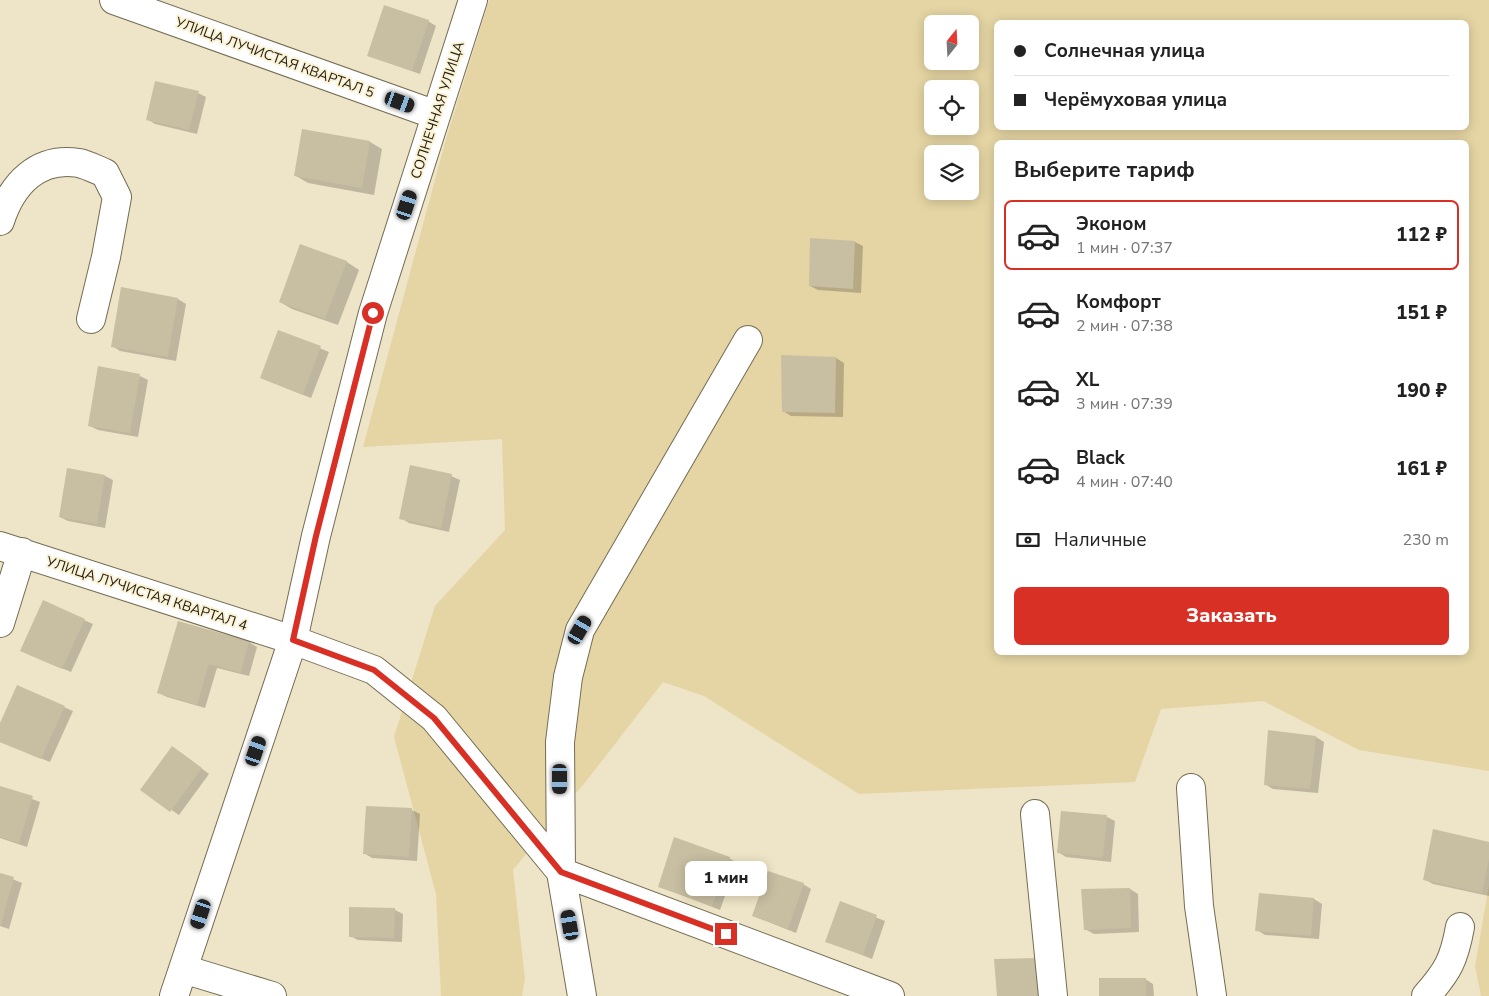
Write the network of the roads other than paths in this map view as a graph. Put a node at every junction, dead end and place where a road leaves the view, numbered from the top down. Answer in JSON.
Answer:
{"nodes":[{"id":1,"x":114,"y":0,"type":"edge"},
{"id":2,"x":473,"y":0,"type":"edge"},
{"id":3,"x":436,"y":115,"type":"junction"},
{"id":4,"x":0,"y":221,"type":"edge"},
{"id":5,"x":91,"y":319,"type":"dead end"},
{"id":6,"x":748,"y":340,"type":"dead end"},
{"id":7,"x":11,"y":549,"type":"edge"},
{"id":8,"x":0,"y":623,"type":"edge"},
{"id":9,"x":293,"y":640,"type":"junction"},
{"id":10,"x":1192,"y":788,"type":"dead end"},
{"id":11,"x":1035,"y":814,"type":"dead end"},
{"id":12,"x":561,"y":872,"type":"junction"},
{"id":13,"x":1460,"y":927,"type":"dead end"},
{"id":14,"x":183,"y":969,"type":"junction"},
{"id":15,"x":174,"y":996,"type":"edge"},
{"id":16,"x":272,"y":996,"type":"edge"},
{"id":17,"x":582,"y":996,"type":"edge"},
{"id":18,"x":890,"y":996,"type":"edge"},
{"id":19,"x":1052,"y":996,"type":"edge"},
{"id":20,"x":1212,"y":996,"type":"edge"},
{"id":21,"x":1426,"y":996,"type":"edge"}],
"edges":[{"from":1,"to":3,"type":"street","name":"УЛИЦА ЛУЧИСТАЯ КВАРТАЛ 5"},
{"from":2,"to":3,"type":"street","name":"СОЛНЕЧНАЯ УЛИЦА"},
{"from":3,"to":9,"type":"street","name":"СОЛНЕЧНАЯ УЛИЦА"},
{"from":4,"to":5,"type":"street"},
{"from":6,"to":12,"type":"street"},
{"from":7,"to":8,"type":"street"},
{"from":7,"to":9,"type":"street","name":"УЛИЦА ЛУЧИСТАЯ КВАРТАЛ 4"},
{"from":9,"to":12,"type":"street","name":"УЛИЦА ЛУЧИСТАЯ КВАРТАЛ 4"},
{"from":9,"to":14,"type":"street","name":"СОЛНЕЧНАЯ УЛИЦА"},
{"from":10,"to":20,"type":"street"},
{"from":11,"to":19,"type":"street"},
{"from":12,"to":17,"type":"street"},
{"from":12,"to":18,"type":"street"},
{"from":13,"to":21,"type":"street"},
{"from":14,"to":15,"type":"street","name":"СОЛНЕЧНАЯ УЛИЦА"},
{"from":14,"to":16,"type":"street"}]}
